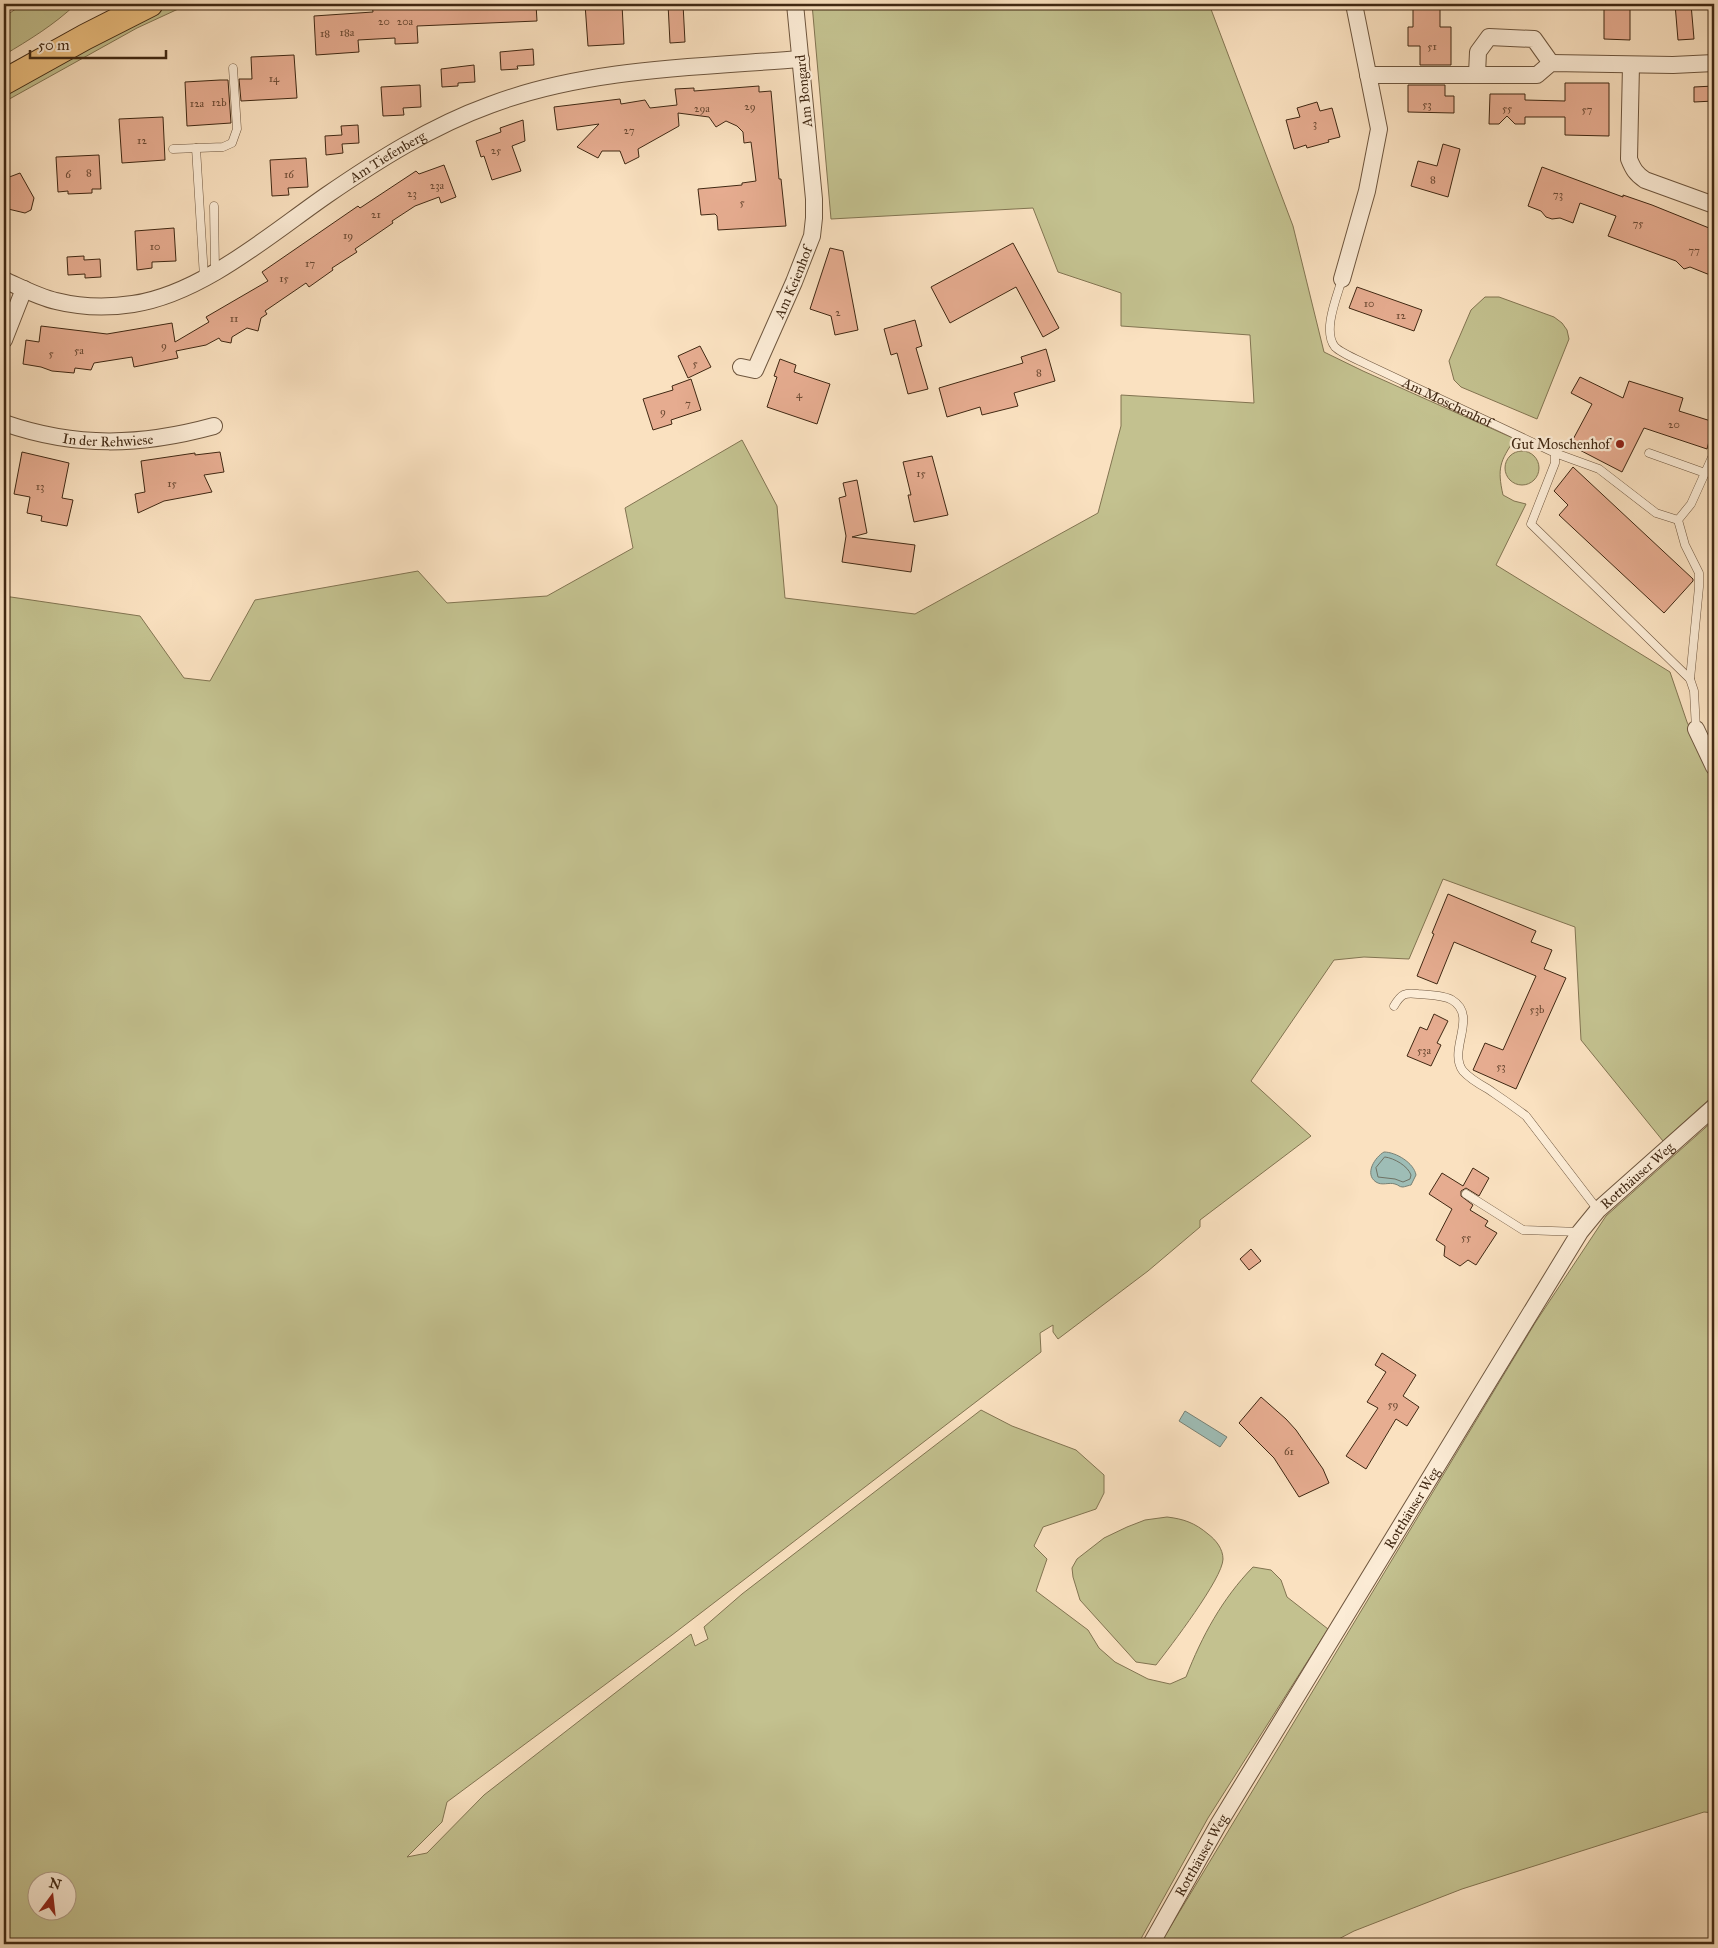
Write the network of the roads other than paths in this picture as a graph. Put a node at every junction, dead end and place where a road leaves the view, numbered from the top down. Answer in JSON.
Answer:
{"nodes":[{"id":1,"x":150,"y":4,"type":"edge"},
{"id":2,"x":795,"y":4,"type":"edge"},
{"id":3,"x":1354,"y":4,"type":"edge"},
{"id":4,"x":801,"y":59,"type":"junction"},
{"id":5,"x":1551,"y":63,"type":"junction"},
{"id":6,"x":1714,"y":63,"type":"edge"},
{"id":7,"x":1631,"y":65,"type":"junction"},
{"id":8,"x":234,"y":68,"type":"dead end"},
{"id":9,"x":1477,"y":74,"type":"junction"},
{"id":10,"x":1368,"y":75,"type":"junction"},
{"id":11,"x":4,"y":82,"type":"edge"},
{"id":12,"x":196,"y":148,"type":"junction"},
{"id":13,"x":174,"y":149,"type":"dead end"},
{"id":14,"x":812,"y":178,"type":"joint"},
{"id":15,"x":1714,"y":205,"type":"edge"},
{"id":16,"x":214,"y":206,"type":"dead end"},
{"id":17,"x":209,"y":274,"type":"junction"},
{"id":18,"x":1342,"y":279,"type":"joint"},
{"id":19,"x":4,"y":280,"type":"edge"},
{"id":20,"x":24,"y":289,"type":"junction"},
{"id":21,"x":4,"y":340,"type":"edge"},
{"id":22,"x":741,"y":367,"type":"dead end"},
{"id":23,"x":4,"y":423,"type":"edge"},
{"id":24,"x":214,"y":426,"type":"dead end"},
{"id":25,"x":1649,"y":452,"type":"dead end"},
{"id":26,"x":1556,"y":453,"type":"junction"},
{"id":27,"x":1714,"y":453,"type":"edge"},
{"id":28,"x":1706,"y":473,"type":"junction"},
{"id":29,"x":1678,"y":520,"type":"junction"},
{"id":30,"x":1690,"y":679,"type":"junction"},
{"id":31,"x":1696,"y":728,"type":"joint"},
{"id":32,"x":1714,"y":767,"type":"edge"},
{"id":33,"x":1394,"y":1006,"type":"dead end"},
{"id":34,"x":1714,"y":1107,"type":"edge"},
{"id":35,"x":1466,"y":1194,"type":"dead end"},
{"id":36,"x":1598,"y":1210,"type":"junction"},
{"id":37,"x":1580,"y":1232,"type":"junction"},
{"id":38,"x":1151,"y":1944,"type":"edge"}],
"edges":[{"from":1,"to":11,"type":"main road"},
{"from":2,"to":4,"type":"street","name":"Am Bongard"},
{"from":3,"to":10,"type":"street","name":"Am Moschenhof"},
{"from":4,"to":14,"type":"street","name":"Am Bongard"},
{"from":4,"to":17,"type":"street","name":"Am Tiefenberg"},
{"from":5,"to":7,"type":"street"},
{"from":5,"to":9,"type":"street"},
{"from":5,"to":9,"type":"street"},
{"from":6,"to":7,"type":"street"},
{"from":7,"to":15,"type":"street"},
{"from":8,"to":12,"type":"lane"},
{"from":9,"to":10,"type":"street"},
{"from":10,"to":18,"type":"street","name":"Am Moschenhof"},
{"from":12,"to":13,"type":"lane"},
{"from":12,"to":17,"type":"lane"},
{"from":14,"to":22,"type":"street","name":"Am Keienhof"},
{"from":16,"to":17,"type":"lane"},
{"from":17,"to":20,"type":"street","name":"Am Tiefenberg"},
{"from":18,"to":26,"type":"lane","name":"Am Moschenhof"},
{"from":19,"to":20,"type":"street","name":"Am Tiefenberg"},
{"from":20,"to":21,"type":"street"},
{"from":23,"to":24,"type":"street","name":"In der Rehwiese"},
{"from":25,"to":28,"type":"lane"},
{"from":26,"to":29,"type":"lane","name":"Am Moschenhof"},
{"from":26,"to":30,"type":"lane"},
{"from":27,"to":28,"type":"lane"},
{"from":28,"to":29,"type":"lane"},
{"from":29,"to":30,"type":"lane"},
{"from":30,"to":31,"type":"lane"},
{"from":31,"to":32,"type":"street"},
{"from":33,"to":36,"type":"lane"},
{"from":34,"to":36,"type":"street","name":"Rotthäuser Weg"},
{"from":35,"to":37,"type":"lane"},
{"from":36,"to":37,"type":"street","name":"Rotthäuser Weg"},
{"from":37,"to":38,"type":"street","name":"Rotthäuser Weg"}]}
